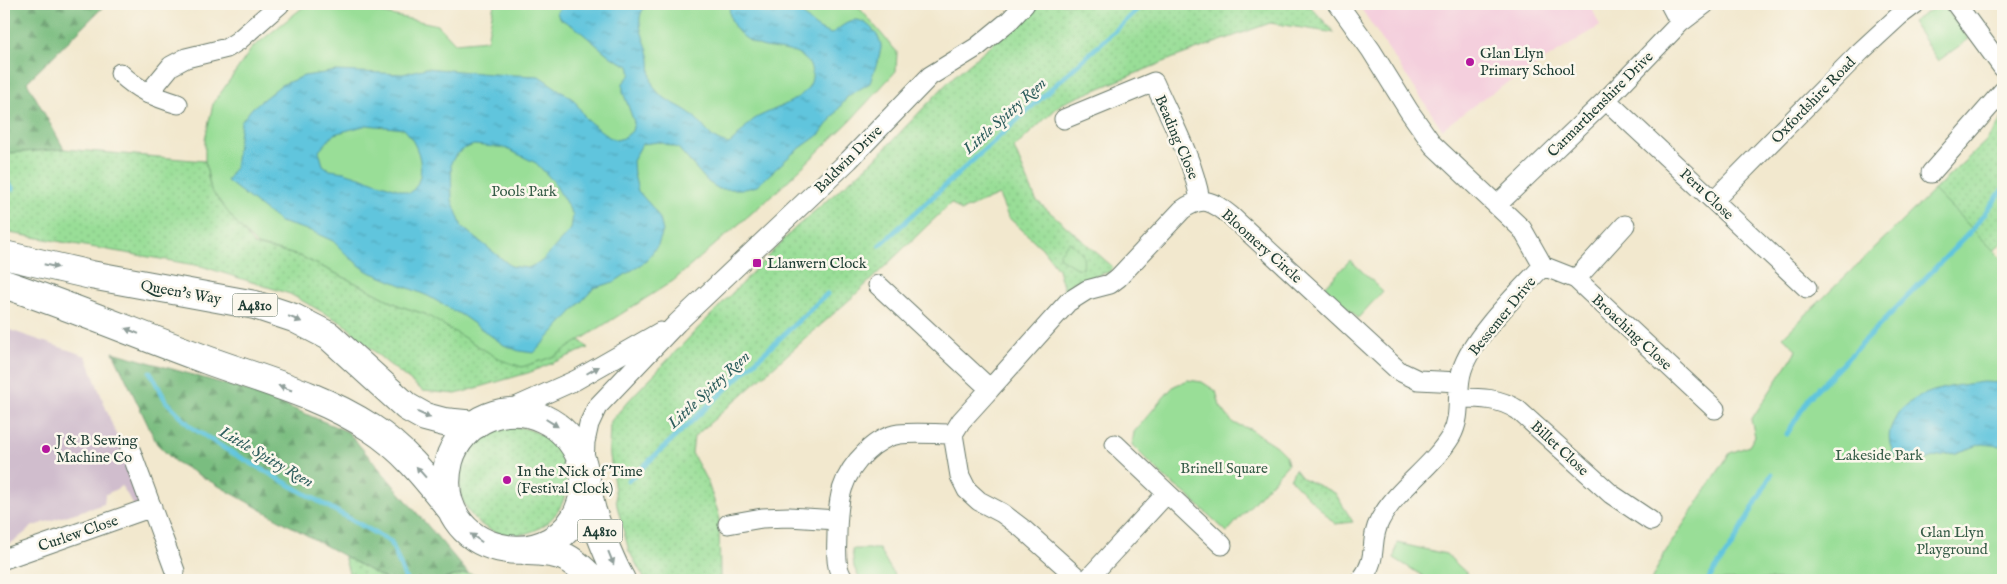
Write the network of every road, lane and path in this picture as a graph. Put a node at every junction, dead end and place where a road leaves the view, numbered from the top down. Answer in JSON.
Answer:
{"nodes":[{"id":1,"x":280,"y":4,"type":"edge"},
{"id":2,"x":1025,"y":4,"type":"edge"},
{"id":3,"x":1338,"y":4,"type":"edge"},
{"id":4,"x":1670,"y":4,"type":"edge"},
{"id":5,"x":1705,"y":4,"type":"edge"},
{"id":6,"x":1916,"y":4,"type":"edge"},
{"id":7,"x":1956,"y":4,"type":"edge"},
{"id":8,"x":1680,"y":23,"type":"junction"},
{"id":9,"x":2003,"y":68,"type":"edge"},
{"id":10,"x":120,"y":74,"type":"dead end"},
{"id":11,"x":2003,"y":91,"type":"edge"},
{"id":12,"x":148,"y":94,"type":"junction"},
{"id":13,"x":1606,"y":100,"type":"junction"},
{"id":14,"x":178,"y":104,"type":"dead end"},
{"id":15,"x":1064,"y":119,"type":"dead end"},
{"id":16,"x":1931,"y":173,"type":"dead end"},
{"id":17,"x":1200,"y":200,"type":"junction"},
{"id":18,"x":1714,"y":200,"type":"junction"},
{"id":19,"x":1497,"y":206,"type":"junction"},
{"id":20,"x":1625,"y":225,"type":"dead end"},
{"id":21,"x":4,"y":254,"type":"edge"},
{"id":22,"x":1543,"y":266,"type":"junction"},
{"id":23,"x":1576,"y":278,"type":"junction"},
{"id":24,"x":4,"y":284,"type":"edge"},
{"id":25,"x":878,"y":285,"type":"dead end"},
{"id":26,"x":1807,"y":288,"type":"dead end"},
{"id":27,"x":676,"y":323,"type":"junction"},
{"id":28,"x":990,"y":388,"type":"junction"},
{"id":29,"x":1459,"y":390,"type":"junction"},
{"id":30,"x":1714,"y":409,"type":"dead end"},
{"id":31,"x":502,"y":413,"type":"junction"},
{"id":32,"x":475,"y":425,"type":"junction"},
{"id":33,"x":953,"y":434,"type":"junction"},
{"id":34,"x":1115,"y":444,"type":"dead end"},
{"id":35,"x":130,"y":449,"type":"dead end"},
{"id":36,"x":584,"y":473,"type":"junction"},
{"id":37,"x":1167,"y":493,"type":"junction"},
{"id":38,"x":152,"y":508,"type":"junction"},
{"id":39,"x":452,"y":510,"type":"junction"},
{"id":40,"x":838,"y":520,"type":"junction"},
{"id":41,"x":1651,"y":521,"type":"dead end"},
{"id":42,"x":728,"y":524,"type":"dead end"},
{"id":43,"x":1222,"y":545,"type":"dead end"},
{"id":44,"x":511,"y":551,"type":"junction"},
{"id":45,"x":4,"y":559,"type":"edge"},
{"id":46,"x":175,"y":570,"type":"dead end"},
{"id":47,"x":593,"y":580,"type":"edge"},
{"id":48,"x":621,"y":580,"type":"edge"},
{"id":49,"x":844,"y":580,"type":"edge"},
{"id":50,"x":1080,"y":580,"type":"edge"},
{"id":51,"x":1087,"y":580,"type":"edge"},
{"id":52,"x":1361,"y":580,"type":"edge"}],
"edges":[{"from":1,"to":12,"type":"street"},
{"from":2,"to":27,"type":"street","name":"Baldwin Drive"},
{"from":3,"to":19,"type":"street","name":"Bessemer Drive"},
{"from":4,"to":8,"type":"street"},
{"from":5,"to":8,"type":"street","name":"Carmarthenshire Drive"},
{"from":6,"to":18,"type":"street","name":"Oxfordshire Road"},
{"from":7,"to":9,"type":"street"},
{"from":8,"to":13,"type":"street","name":"Carmarthenshire Drive"},
{"from":10,"to":12,"type":"street"},
{"from":11,"to":16,"type":"street"},
{"from":12,"to":14,"type":"street"},
{"from":13,"to":18,"type":"street","name":"Peru Close"},
{"from":13,"to":19,"type":"street","name":"Carmarthenshire Drive"},
{"from":15,"to":17,"type":"street","name":"Beading Close"},
{"from":17,"to":28,"type":"street"},
{"from":17,"to":29,"type":"street","name":"Bloomery Circle"},
{"from":18,"to":26,"type":"street","name":"Peru Close"},
{"from":19,"to":22,"type":"street","name":"Bessemer Drive"},
{"from":20,"to":23,"type":"street"},
{"from":21,"to":32,"type":"main road","name":"Queen's Way","number":"A4810","one_way":true},
{"from":22,"to":23,"type":"street","name":"Broaching Close"},
{"from":22,"to":29,"type":"street","name":"Bessemer Drive"},
{"from":23,"to":30,"type":"street","name":"Broaching Close"},
{"from":39,"to":24,"type":"main road","one_way":true},
{"from":25,"to":28,"type":"street"},
{"from":31,"to":27,"type":"street","one_way":true},
{"from":27,"to":36,"type":"street"},
{"from":28,"to":33,"type":"street"},
{"from":29,"to":41,"type":"street","name":"Billet Close"},
{"from":29,"to":52,"type":"street","name":"Bessemer Drive"},
{"from":31,"to":32,"type":"main road"},
{"from":31,"to":36,"type":"main road","one_way":true},
{"from":32,"to":39,"type":"main road"},
{"from":33,"to":40,"type":"street"},
{"from":33,"to":50,"type":"street"},
{"from":34,"to":37,"type":"street"},
{"from":35,"to":38,"type":"street"},
{"from":36,"to":44,"type":"main road"},
{"from":36,"to":48,"type":"main road","number":"A4810","one_way":true},
{"from":37,"to":43,"type":"street"},
{"from":37,"to":51,"type":"street"},
{"from":38,"to":45,"type":"street","name":"Curlew Close"},
{"from":38,"to":46,"type":"street"},
{"from":44,"to":39,"type":"main road","one_way":true},
{"from":40,"to":42,"type":"street"},
{"from":40,"to":49,"type":"street"},
{"from":44,"to":47,"type":"main road","number":"A4810"}]}
